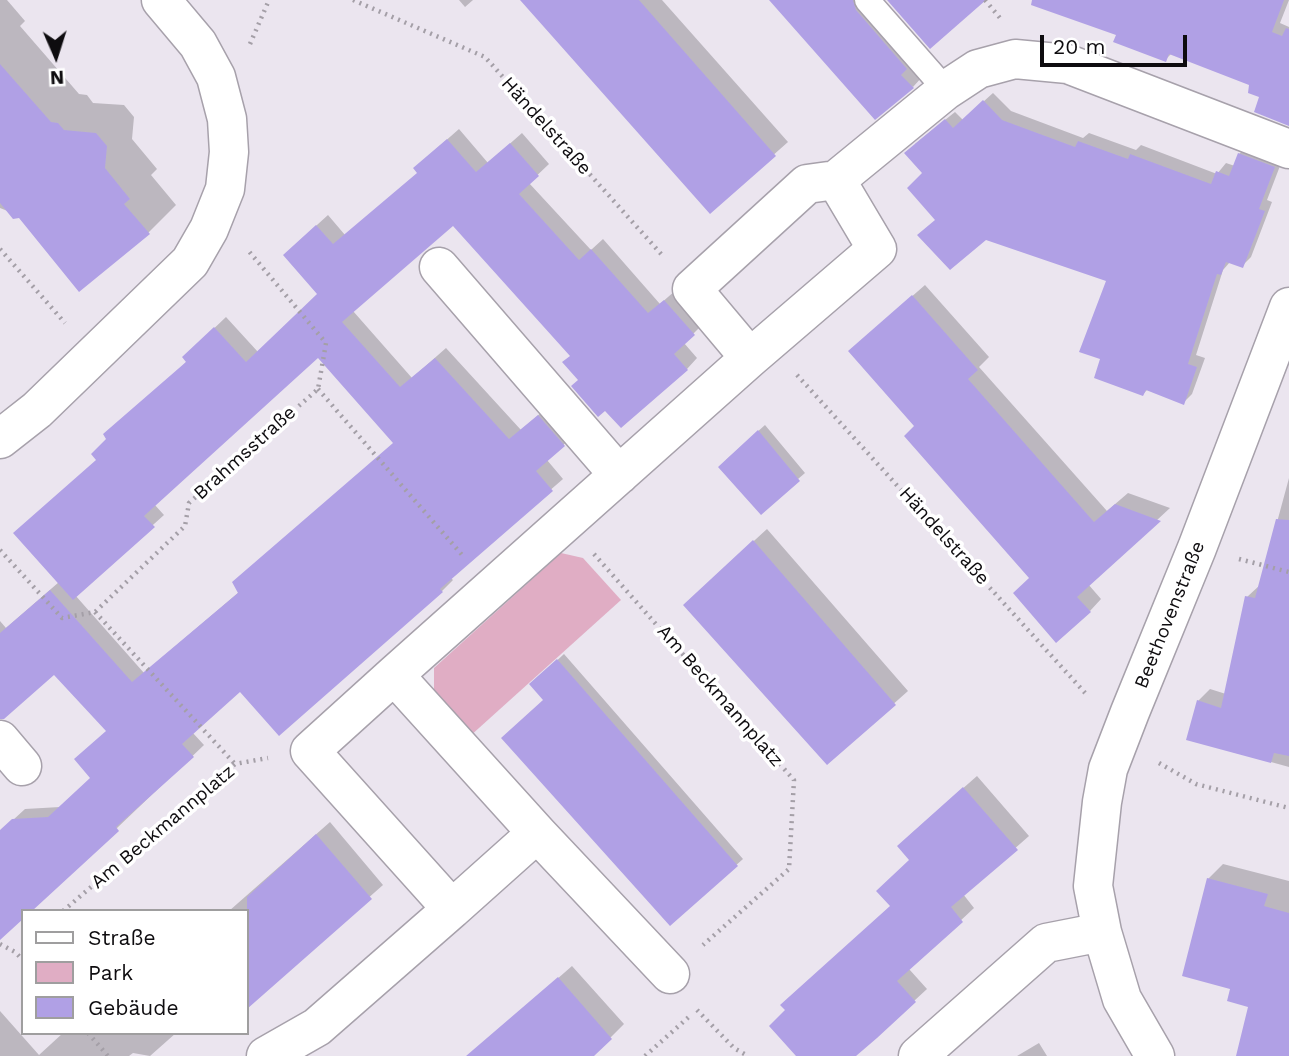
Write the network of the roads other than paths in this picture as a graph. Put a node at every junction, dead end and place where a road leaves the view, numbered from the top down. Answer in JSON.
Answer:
{"nodes":[{"id":1,"x":161,"y":0,"type":"edge"},
{"id":2,"x":867,"y":0,"type":"edge"},
{"id":3,"x":946,"y":90,"type":"junction"},
{"id":4,"x":1289,"y":149,"type":"edge"},
{"id":5,"x":836,"y":180,"type":"junction"},
{"id":6,"x":439,"y":267,"type":"dead end"},
{"id":7,"x":1289,"y":307,"type":"edge"},
{"id":8,"x":759,"y":351,"type":"junction"},
{"id":9,"x":5,"y":424,"type":"edge"},
{"id":10,"x":619,"y":475,"type":"junction"},
{"id":11,"x":394,"y":675,"type":"junction"},
{"id":12,"x":537,"y":833,"type":"junction"},
{"id":13,"x":452,"y":909,"type":"junction"},
{"id":14,"x":1102,"y":932,"type":"junction"},
{"id":15,"x":670,"y":974,"type":"road end"},
{"id":16,"x":266,"y":1056,"type":"edge"},
{"id":17,"x":918,"y":1056,"type":"edge"},
{"id":18,"x":1155,"y":1056,"type":"edge"}],
"edges":[{"from":1,"to":9,"type":"street"},
{"from":2,"to":3,"type":"lane"},
{"from":3,"to":4,"type":"street"},
{"from":3,"to":5,"type":"street"},
{"from":5,"to":8,"type":"street"},
{"from":5,"to":8,"type":"street"},
{"from":6,"to":10,"type":"street"},
{"from":7,"to":14,"type":"street","name":"Beethovenstraße"},
{"from":8,"to":10,"type":"street"},
{"from":10,"to":11,"type":"street"},
{"from":11,"to":12,"type":"street"},
{"from":11,"to":13,"type":"street"},
{"from":12,"to":13,"type":"street"},
{"from":12,"to":15,"type":"street"},
{"from":13,"to":16,"type":"street"},
{"from":14,"to":17,"type":"street"},
{"from":14,"to":18,"type":"street","name":"Beethovenstraße"}]}
